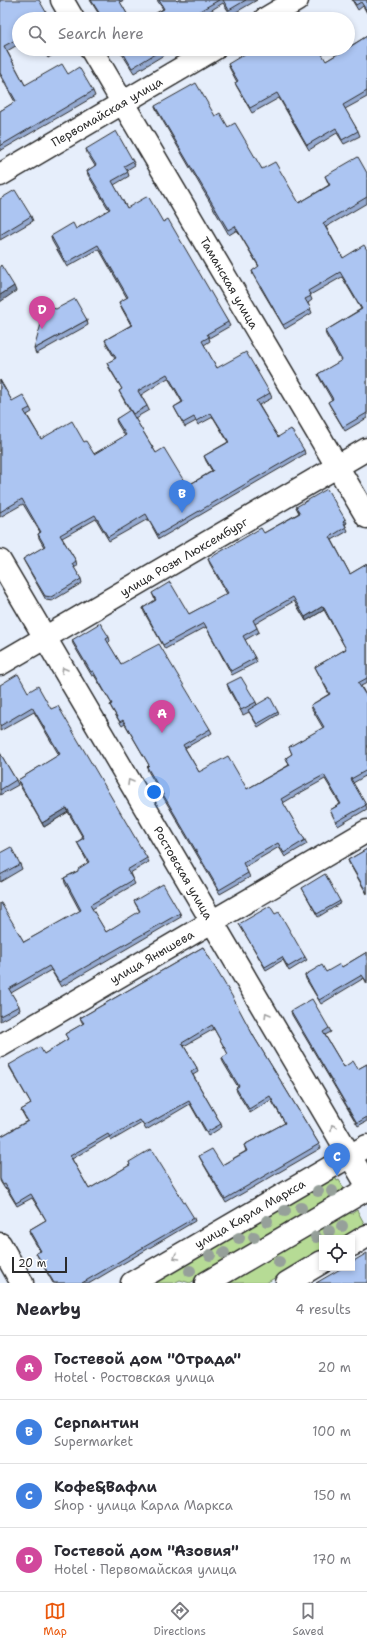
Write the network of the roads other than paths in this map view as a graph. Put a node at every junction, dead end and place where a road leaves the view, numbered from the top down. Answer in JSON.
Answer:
{"nodes":[{"id":1,"x":62,"y":0,"type":"edge"},
{"id":2,"x":297,"y":0,"type":"edge"},
{"id":3,"x":69,"y":12,"type":"edge"},
{"id":4,"x":276,"y":12,"type":"edge"},
{"id":5,"x":95,"y":56,"type":"edge"},
{"id":6,"x":202,"y":56,"type":"edge"},
{"id":7,"x":123,"y":102,"type":"junction"},
{"id":8,"x":0,"y":175,"type":"edge"},
{"id":9,"x":367,"y":449,"type":"edge"},
{"id":10,"x":337,"y":467,"type":"junction"},
{"id":11,"x":367,"y":517,"type":"edge"},
{"id":12,"x":0,"y":561,"type":"edge"},
{"id":13,"x":45,"y":638,"type":"junction"},
{"id":14,"x":0,"y":664,"type":"edge"},
{"id":15,"x":367,"y":831,"type":"edge"},
{"id":16,"x":212,"y":922,"type":"junction"},
{"id":17,"x":0,"y":1046,"type":"edge"},
{"id":18,"x":358,"y":1151,"type":"edge"},
{"id":19,"x":367,"y":1185,"type":"edge"},
{"id":20,"x":367,"y":1189,"type":"edge"},
{"id":21,"x":367,"y":1236,"type":"edge"},
{"id":22,"x":355,"y":1243,"type":"edge"},
{"id":23,"x":0,"y":1244,"type":"edge"},
{"id":24,"x":319,"y":1264,"type":"edge"},
{"id":25,"x":22,"y":1283,"type":"edge"},
{"id":26,"x":132,"y":1283,"type":"edge"},
{"id":27,"x":206,"y":1283,"type":"edge"},
{"id":28,"x":287,"y":1283,"type":"edge"}],
"edges":[{"from":1,"to":3,"type":"street"},
{"from":2,"to":4,"type":"street"},
{"from":5,"to":7,"type":"street","name":"Таманская улица"},
{"from":6,"to":7,"type":"street","name":"Первомайская улица"},
{"from":7,"to":8,"type":"street","name":"Первомайская улица"},
{"from":7,"to":10,"type":"street","name":"Таманская улица"},
{"from":9,"to":10,"type":"street","name":"улица Розы Люксембург"},
{"from":10,"to":11,"type":"street","name":"Таманская улица"},
{"from":10,"to":13,"type":"street","name":"улица Розы Люксембург"},
{"from":12,"to":13,"type":"street","name":"Ростовская улица"},
{"from":13,"to":14,"type":"street","name":"улица Розы Люксембург"},
{"from":16,"to":13,"type":"street","name":"Ростовская улица","one_way":true},
{"from":15,"to":16,"type":"street","name":"улица Янышева"},
{"from":16,"to":17,"type":"street","name":"улица Янышева"},
{"from":18,"to":16,"type":"street","name":"Ростовская улица","one_way":true},
{"from":18,"to":19,"type":"street","name":"Ростовская улица"},
{"from":18,"to":26,"type":"street","name":"улица Карла Маркса","one_way":true},
{"from":20,"to":27,"type":"street"},
{"from":21,"to":22,"type":"street"},
{"from":23,"to":25,"type":"street"},
{"from":24,"to":28,"type":"street"}]}
